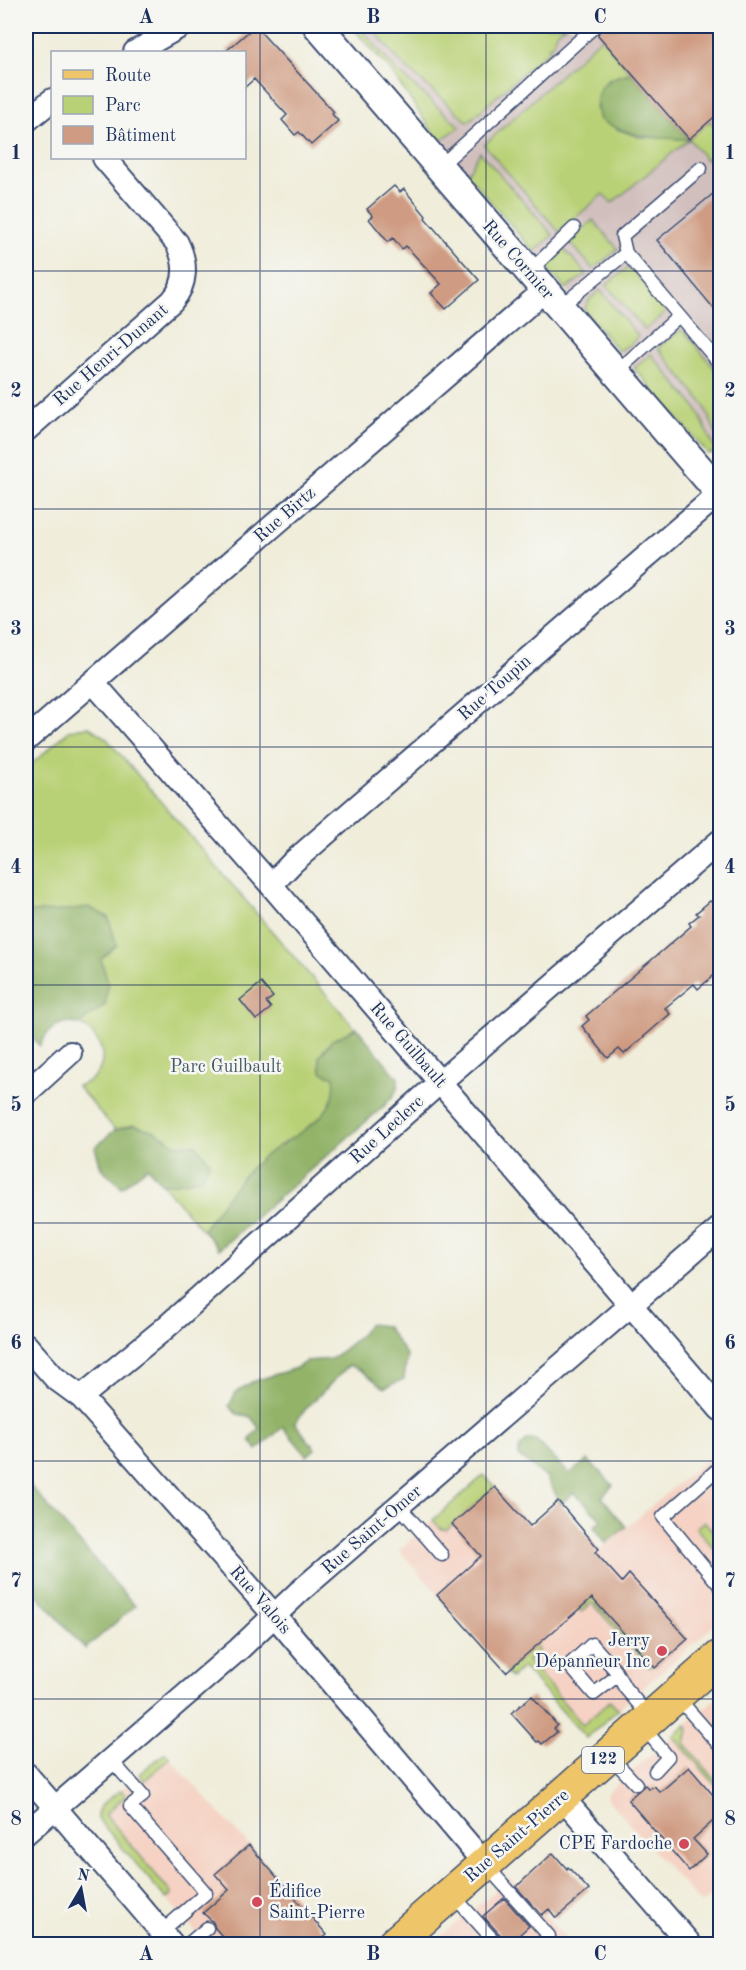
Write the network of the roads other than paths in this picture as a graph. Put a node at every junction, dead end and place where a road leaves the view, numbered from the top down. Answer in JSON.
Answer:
{"nodes":[{"id":1,"x":181,"y":26,"type":"edge"},
{"id":2,"x":318,"y":26,"type":"edge"},
{"id":3,"x":593,"y":28,"type":"dead end"},
{"id":4,"x":137,"y":51,"type":"edge"},
{"id":5,"x":51,"y":101,"type":"edge"},
{"id":6,"x":26,"y":121,"type":"edge"},
{"id":7,"x":105,"y":159,"type":"edge"},
{"id":8,"x":439,"y":167,"type":"junction"},
{"id":9,"x":701,"y":168,"type":"dead end"},
{"id":10,"x":574,"y":228,"type":"dead end"},
{"id":11,"x":626,"y":253,"type":"junction"},
{"id":12,"x":544,"y":290,"type":"junction"},
{"id":13,"x":679,"y":316,"type":"junction"},
{"id":14,"x":720,"y":364,"type":"edge"},
{"id":15,"x":616,"y":372,"type":"junction"},
{"id":16,"x":26,"y":430,"type":"edge"},
{"id":17,"x":720,"y":493,"type":"edge"},
{"id":18,"x":93,"y":682,"type":"junction"},
{"id":19,"x":26,"y":740,"type":"edge"},
{"id":20,"x":720,"y":841,"type":"edge"},
{"id":21,"x":271,"y":885,"type":"junction"},
{"id":22,"x":70,"y":1053,"type":"dead end"},
{"id":23,"x":440,"y":1082,"type":"junction"},
{"id":24,"x":26,"y":1093,"type":"edge"},
{"id":25,"x":720,"y":1228,"type":"edge"},
{"id":26,"x":632,"y":1306,"type":"junction"},
{"id":27,"x":26,"y":1345,"type":"edge"},
{"id":28,"x":81,"y":1397,"type":"junction"},
{"id":29,"x":720,"y":1409,"type":"edge"},
{"id":30,"x":720,"y":1467,"type":"edge"},
{"id":31,"x":399,"y":1506,"type":"junction"},
{"id":32,"x":442,"y":1556,"type":"dead end"},
{"id":33,"x":720,"y":1586,"type":"edge"},
{"id":34,"x":275,"y":1616,"type":"junction"},
{"id":35,"x":720,"y":1657,"type":"edge"},
{"id":36,"x":618,"y":1675,"type":"dead end"},
{"id":37,"x":676,"y":1696,"type":"junction"},
{"id":38,"x":647,"y":1722,"type":"junction"},
{"id":39,"x":720,"y":1746,"type":"edge"},
{"id":40,"x":609,"y":1755,"type":"junction"},
{"id":41,"x":111,"y":1760,"type":"junction"},
{"id":42,"x":655,"y":1771,"type":"dead end"},
{"id":43,"x":26,"y":1774,"type":"edge"},
{"id":44,"x":636,"y":1785,"type":"dead end"},
{"id":45,"x":562,"y":1797,"type":"junction"},
{"id":46,"x":55,"y":1808,"type":"junction"},
{"id":47,"x":26,"y":1833,"type":"edge"},
{"id":48,"x":486,"y":1864,"type":"junction"},
{"id":49,"x":452,"y":1894,"type":"junction"},
{"id":50,"x":207,"y":1928,"type":"dead end"},
{"id":51,"x":167,"y":1938,"type":"edge"},
{"id":52,"x":188,"y":1944,"type":"edge"},
{"id":53,"x":394,"y":1944,"type":"edge"},
{"id":54,"x":497,"y":1944,"type":"edge"},
{"id":55,"x":540,"y":1944,"type":"edge"},
{"id":56,"x":690,"y":1944,"type":"edge"}],
"edges":[{"from":1,"to":4,"type":"street"},
{"from":2,"to":8,"type":"street","name":"Rue Cormier"},
{"from":3,"to":8,"type":"lane"},
{"from":5,"to":6,"type":"street"},
{"from":7,"to":16,"type":"street","name":"Rue Henri-Dunant"},
{"from":8,"to":12,"type":"street","name":"Rue Cormier"},
{"from":9,"to":11,"type":"lane"},
{"from":10,"to":12,"type":"lane"},
{"from":11,"to":12,"type":"lane"},
{"from":11,"to":13,"type":"lane"},
{"from":12,"to":15,"type":"street","name":"Rue Cormier"},
{"from":12,"to":18,"type":"street","name":"Rue Birtz"},
{"from":13,"to":14,"type":"lane"},
{"from":13,"to":15,"type":"lane"},
{"from":15,"to":17,"type":"street","name":"Rue Cormier"},
{"from":17,"to":21,"type":"street","name":"Rue Toupin"},
{"from":18,"to":19,"type":"street","name":"Rue Birtz"},
{"from":18,"to":21,"type":"street","name":"Rue Guilbault"},
{"from":20,"to":23,"type":"street","name":"Rue Leclerc"},
{"from":21,"to":23,"type":"street","name":"Rue Guilbault"},
{"from":22,"to":24,"type":"street"},
{"from":23,"to":26,"type":"street","name":"Rue Guilbault"},
{"from":23,"to":28,"type":"street","name":"Rue Leclerc"},
{"from":25,"to":26,"type":"street","name":"Rue Saint-Omer"},
{"from":26,"to":29,"type":"street","name":"Rue Guilbault"},
{"from":26,"to":31,"type":"street","name":"Rue Saint-Omer"},
{"from":27,"to":28,"type":"street","name":"Rue Valois"},
{"from":28,"to":34,"type":"street","name":"Rue Valois"},
{"from":30,"to":33,"type":"lane"},
{"from":31,"to":32,"type":"lane"},
{"from":31,"to":34,"type":"street","name":"Rue Saint-Omer"},
{"from":34,"to":41,"type":"street","name":"Rue Saint-Omer"},
{"from":34,"to":48,"type":"street","name":"Rue Valois"},
{"from":35,"to":37,"type":"main road","name":"Rue Saint-Pierre","number":"122"},
{"from":36,"to":38,"type":"lane"},
{"from":37,"to":38,"type":"main road","name":"Rue Saint-Pierre","number":"122"},
{"from":37,"to":39,"type":"lane"},
{"from":38,"to":40,"type":"main road","name":"Rue Saint-Pierre","number":"122"},
{"from":38,"to":42,"type":"lane"},
{"from":40,"to":44,"type":"lane"},
{"from":40,"to":45,"type":"main road","name":"Rue Saint-Pierre","number":"122"},
{"from":41,"to":46,"type":"street","name":"Rue Saint-Omer"},
{"from":41,"to":51,"type":"lane"},
{"from":43,"to":46,"type":"street"},
{"from":45,"to":48,"type":"main road","name":"Rue Saint-Pierre","number":"122"},
{"from":45,"to":56,"type":"street"},
{"from":46,"to":47,"type":"street","name":"Rue Saint-Omer"},
{"from":46,"to":51,"type":"street"},
{"from":48,"to":49,"type":"main road","name":"Rue Saint-Pierre","number":"122"},
{"from":48,"to":55,"type":"lane"},
{"from":49,"to":53,"type":"main road","name":"Rue Saint-Pierre","number":"122"},
{"from":49,"to":54,"type":"lane"},
{"from":50,"to":52,"type":"lane"}]}
